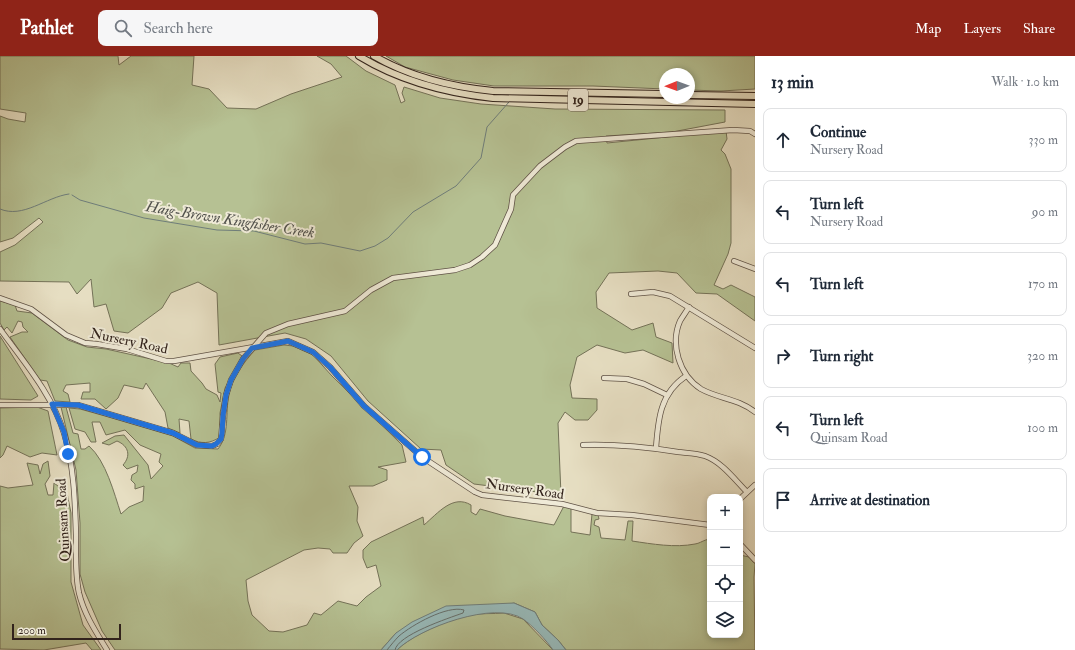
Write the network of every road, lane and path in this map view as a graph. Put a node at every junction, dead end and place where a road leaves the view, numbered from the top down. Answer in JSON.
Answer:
{"nodes":[{"id":1,"x":358,"y":56,"type":"edge"},
{"id":2,"x":374,"y":56,"type":"edge"},
{"id":3,"x":659,"y":94,"type":"edge"},
{"id":4,"x":695,"y":95,"type":"edge"},
{"id":5,"x":755,"y":96,"type":"edge"},
{"id":6,"x":755,"y":104,"type":"edge"},
{"id":7,"x":755,"y":134,"type":"edge"},
{"id":8,"x":734,"y":261,"type":"dead end"},
{"id":9,"x":755,"y":268,"type":"edge"},
{"id":10,"x":631,"y":294,"type":"dead end"},
{"id":11,"x":0,"y":298,"type":"edge"},
{"id":12,"x":689,"y":307,"type":"junction"},
{"id":13,"x":0,"y":329,"type":"edge"},
{"id":14,"x":252,"y":348,"type":"junction"},
{"id":15,"x":755,"y":348,"type":"edge"},
{"id":16,"x":686,"y":376,"type":"junction"},
{"id":17,"x":604,"y":378,"type":"dead end"},
{"id":18,"x":667,"y":396,"type":"junction"},
{"id":19,"x":52,"y":404,"type":"junction"},
{"id":20,"x":0,"y":405,"type":"edge"},
{"id":21,"x":755,"y":412,"type":"edge"},
{"id":22,"x":583,"y":445,"type":"dead end"},
{"id":23,"x":656,"y":448,"type":"junction"},
{"id":24,"x":755,"y":485,"type":"edge"},
{"id":25,"x":747,"y":492,"type":"junction"},
{"id":26,"x":743,"y":495,"type":"edge"},
{"id":27,"x":707,"y":525,"type":"edge"},
{"id":28,"x":743,"y":547,"type":"edge"},
{"id":29,"x":755,"y":560,"type":"edge"},
{"id":30,"x":107,"y":650,"type":"edge"}],
"edges":[{"from":1,"to":6,"type":"highway","number":"19"},
{"from":2,"to":3,"type":"highway","number":"19"},
{"from":4,"to":5,"type":"highway"},
{"from":7,"to":14,"type":"street"},
{"from":8,"to":9,"type":"street"},
{"from":10,"to":12,"type":"street"},
{"from":11,"to":14,"type":"street","name":"Nursery Road"},
{"from":12,"to":15,"type":"street"},
{"from":12,"to":16,"type":"street"},
{"from":13,"to":19,"type":"street","name":"Quinsam Road"},
{"from":14,"to":19,"type":"street"},
{"from":14,"to":27,"type":"street","name":"Nursery Road"},
{"from":16,"to":18,"type":"street"},
{"from":16,"to":21,"type":"street"},
{"from":17,"to":18,"type":"street"},
{"from":18,"to":23,"type":"street"},
{"from":19,"to":20,"type":"street"},
{"from":19,"to":30,"type":"street","name":"Quinsam Road"},
{"from":22,"to":23,"type":"street"},
{"from":23,"to":25,"type":"street"},
{"from":24,"to":25,"type":"street"},
{"from":25,"to":26,"type":"street"},
{"from":28,"to":29,"type":"street"}]}
